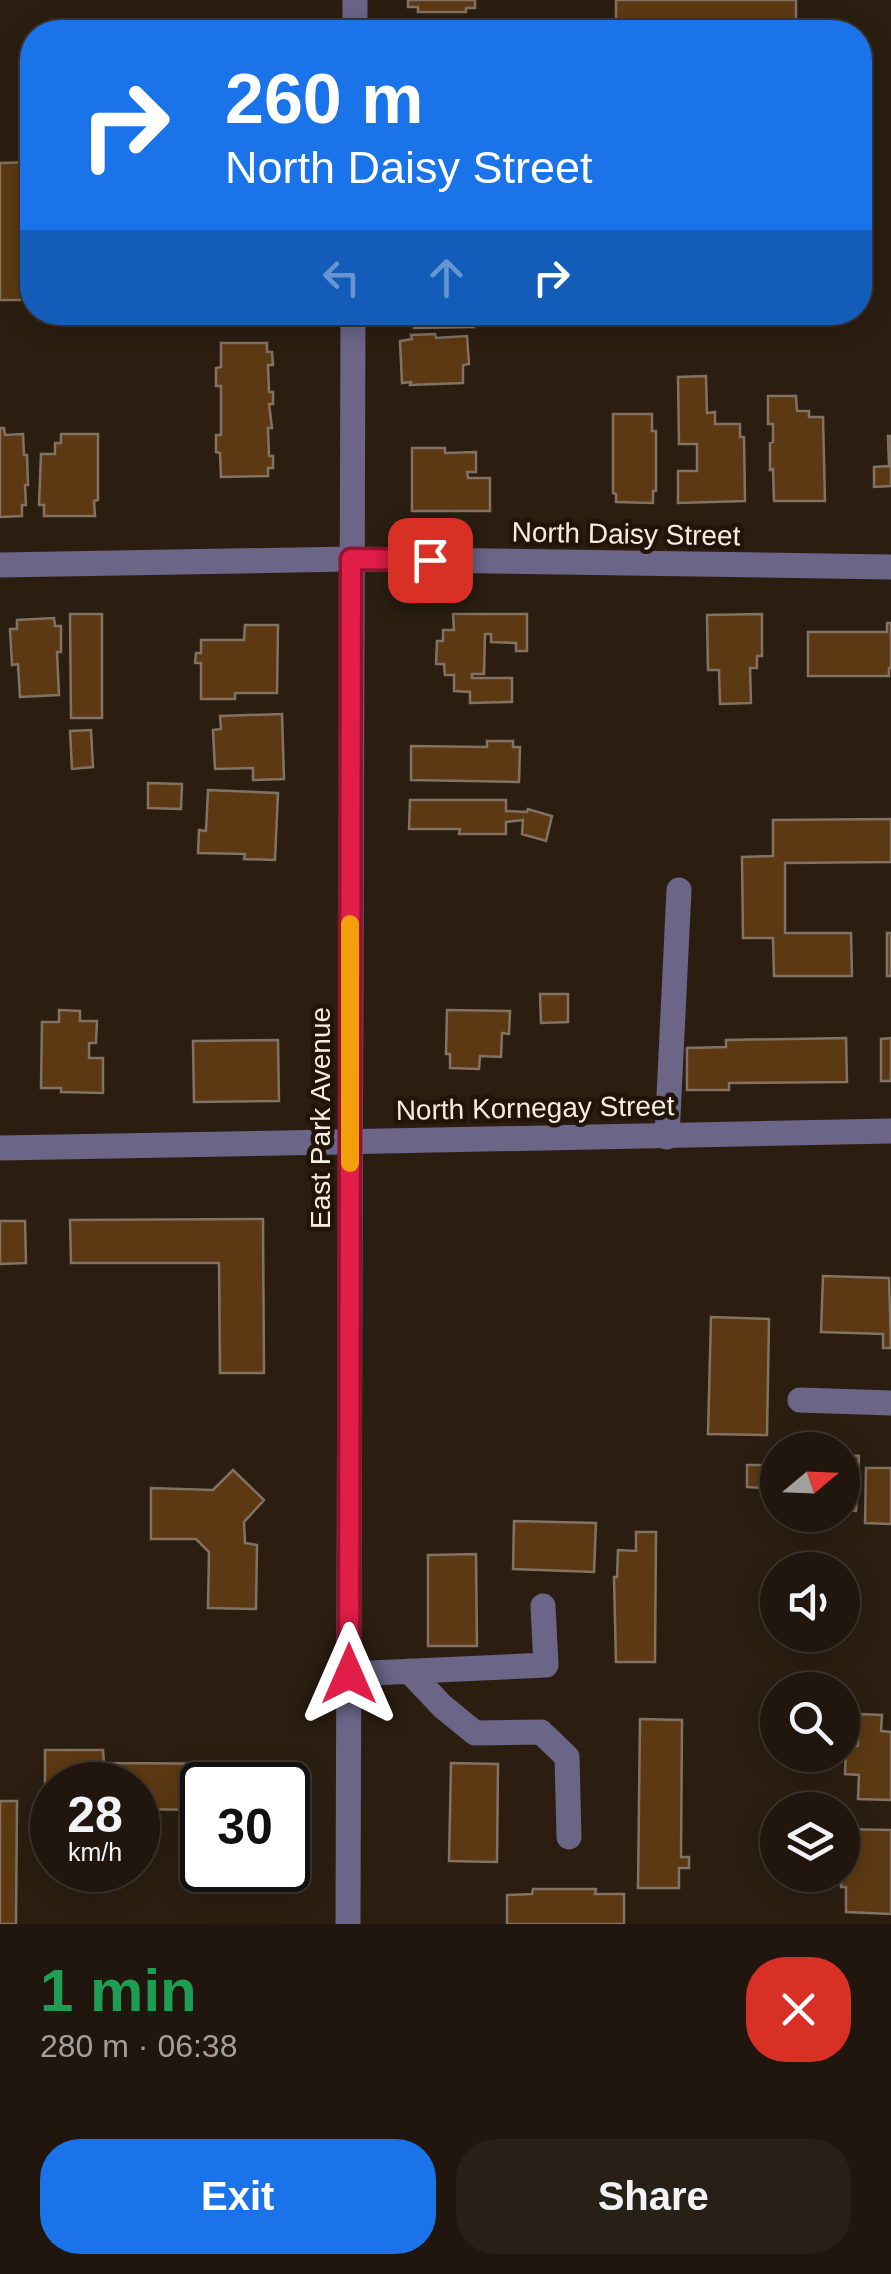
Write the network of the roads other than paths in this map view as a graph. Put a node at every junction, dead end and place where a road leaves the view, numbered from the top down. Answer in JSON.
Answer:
{"nodes":[{"id":1,"x":353,"y":325,"type":"edge"},
{"id":2,"x":351,"y":559,"type":"junction"},
{"id":3,"x":0,"y":566,"type":"edge"},
{"id":4,"x":891,"y":567,"type":"edge"},
{"id":5,"x":678,"y":890,"type":"dead end"},
{"id":6,"x":891,"y":1131,"type":"edge"},
{"id":7,"x":667,"y":1137,"type":"junction"},
{"id":8,"x":350,"y":1140,"type":"junction"},
{"id":9,"x":0,"y":1148,"type":"edge"},
{"id":10,"x":800,"y":1400,"type":"dead end"},
{"id":11,"x":891,"y":1403,"type":"edge"},
{"id":12,"x":543,"y":1606,"type":"dead end"},
{"id":13,"x":410,"y":1671,"type":"junction"},
{"id":14,"x":349,"y":1674,"type":"junction"},
{"id":15,"x":569,"y":1837,"type":"dead end"},
{"id":16,"x":348,"y":1924,"type":"edge"}],
"edges":[{"from":1,"to":2,"type":"street","name":"East Park Avenue"},
{"from":2,"to":3,"type":"street","name":"North Daisy Street"},
{"from":2,"to":4,"type":"street","name":"North Daisy Street"},
{"from":2,"to":8,"type":"street","name":"East Park Avenue"},
{"from":5,"to":7,"type":"street"},
{"from":6,"to":7,"type":"street","name":"North Kornegay Street"},
{"from":7,"to":8,"type":"street","name":"North Kornegay Street"},
{"from":8,"to":9,"type":"street","name":"North Kornegay Street"},
{"from":8,"to":14,"type":"street","name":"East Park Avenue"},
{"from":10,"to":11,"type":"street"},
{"from":12,"to":13,"type":"street"},
{"from":13,"to":14,"type":"street"},
{"from":13,"to":15,"type":"street"},
{"from":14,"to":16,"type":"street","name":"East Park Avenue"}]}
